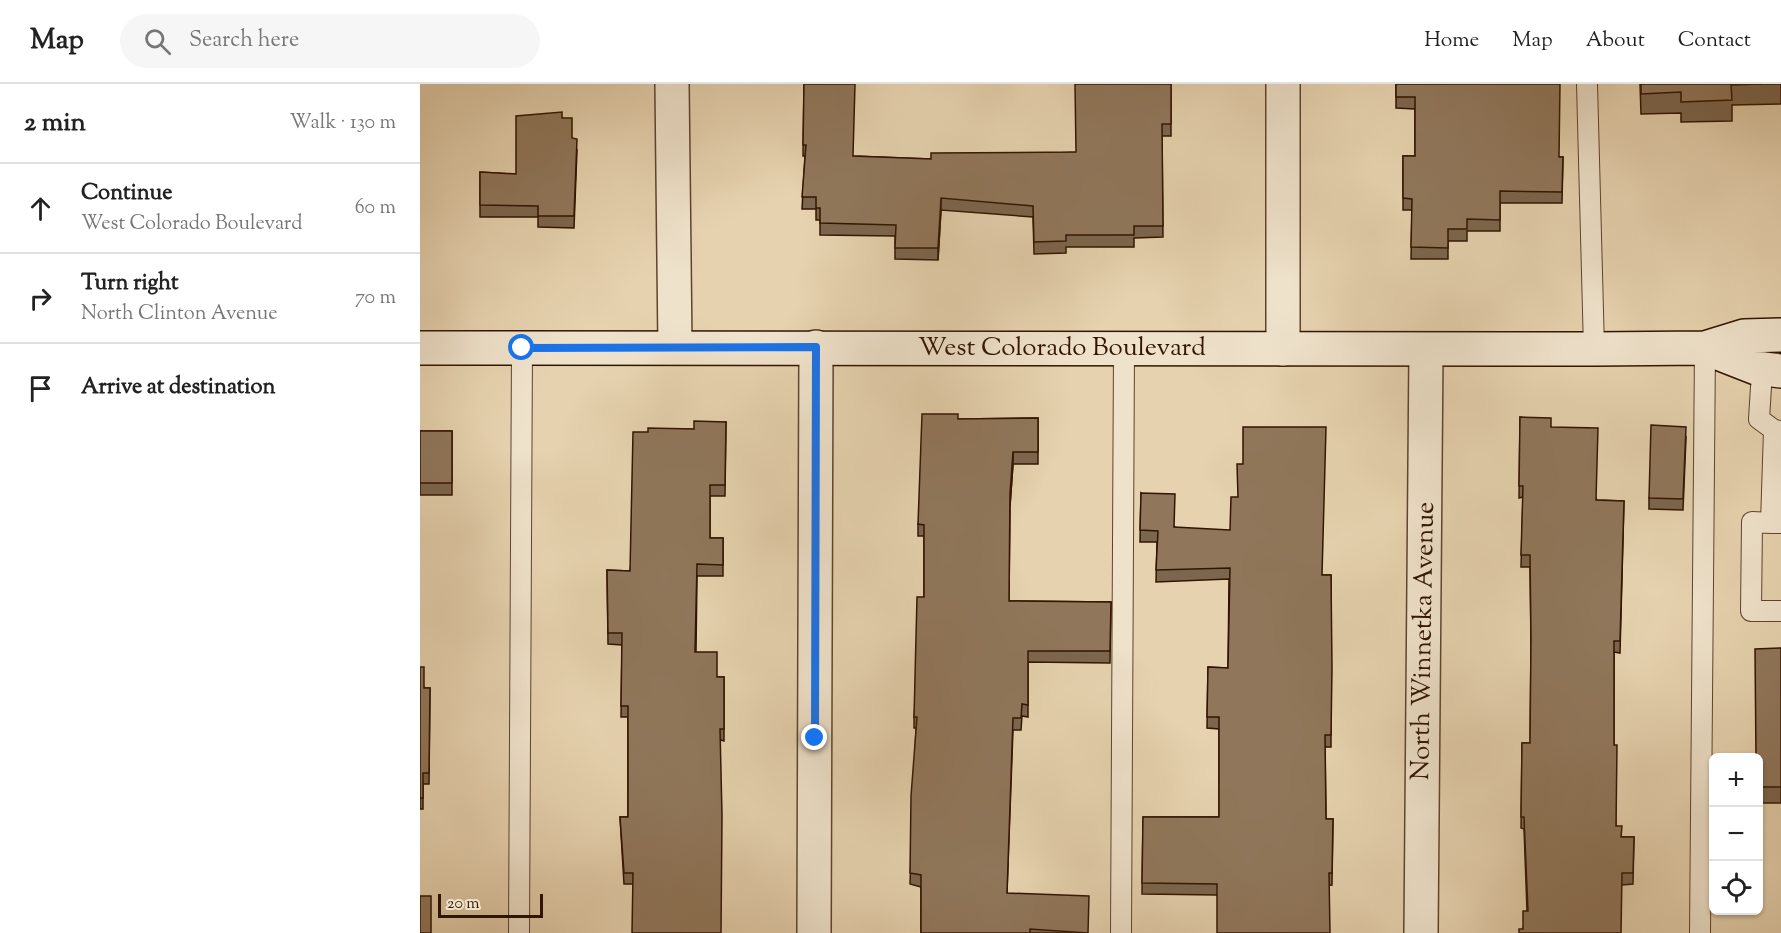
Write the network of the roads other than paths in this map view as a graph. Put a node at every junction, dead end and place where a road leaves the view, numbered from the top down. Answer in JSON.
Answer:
{"nodes":[{"id":1,"x":672,"y":84,"type":"edge"},
{"id":2,"x":1283,"y":84,"type":"edge"},
{"id":3,"x":1587,"y":84,"type":"edge"},
{"id":4,"x":1781,"y":335,"type":"edge"},
{"id":5,"x":675,"y":347,"type":"junction"},
{"id":6,"x":816,"y":347,"type":"junction"},
{"id":7,"x":420,"y":348,"type":"edge"},
{"id":8,"x":522,"y":348,"type":"junction"},
{"id":9,"x":1705,"y":348,"type":"junction"},
{"id":10,"x":1124,"y":349,"type":"junction"},
{"id":11,"x":1283,"y":349,"type":"junction"},
{"id":12,"x":1594,"y":349,"type":"junction"},
{"id":13,"x":1426,"y":350,"type":"junction"},
{"id":14,"x":1771,"y":379,"type":"edge"},
{"id":15,"x":1778,"y":430,"type":"edge"},
{"id":16,"x":1776,"y":523,"type":"edge"},
{"id":17,"x":1781,"y":611,"type":"edge"},
{"id":18,"x":519,"y":933,"type":"edge"},
{"id":19,"x":814,"y":933,"type":"edge"},
{"id":20,"x":1121,"y":933,"type":"edge"},
{"id":21,"x":1421,"y":933,"type":"edge"},
{"id":22,"x":1700,"y":933,"type":"edge"}],
"edges":[{"from":1,"to":5,"type":"street"},
{"from":2,"to":11,"type":"street"},
{"from":3,"to":12,"type":"lane"},
{"from":4,"to":9,"type":"street","name":"West Colorado Boulevard"},
{"from":5,"to":6,"type":"street","name":"West Colorado Boulevard"},
{"from":5,"to":8,"type":"street","name":"West Colorado Boulevard"},
{"from":6,"to":10,"type":"street","name":"West Colorado Boulevard"},
{"from":6,"to":19,"type":"street"},
{"from":7,"to":8,"type":"street","name":"West Colorado Boulevard"},
{"from":8,"to":18,"type":"lane"},
{"from":9,"to":12,"type":"street","name":"West Colorado Boulevard"},
{"from":9,"to":14,"type":"street","name":"West Colorado Boulevard"},
{"from":9,"to":22,"type":"lane"},
{"from":10,"to":11,"type":"street","name":"West Colorado Boulevard"},
{"from":10,"to":20,"type":"lane"},
{"from":11,"to":13,"type":"street","name":"West Colorado Boulevard"},
{"from":12,"to":13,"type":"street","name":"West Colorado Boulevard"},
{"from":13,"to":21,"type":"street","name":"North Winnetka Avenue"},
{"from":14,"to":15,"type":"lane"},
{"from":15,"to":16,"type":"lane"},
{"from":16,"to":17,"type":"lane"}]}
